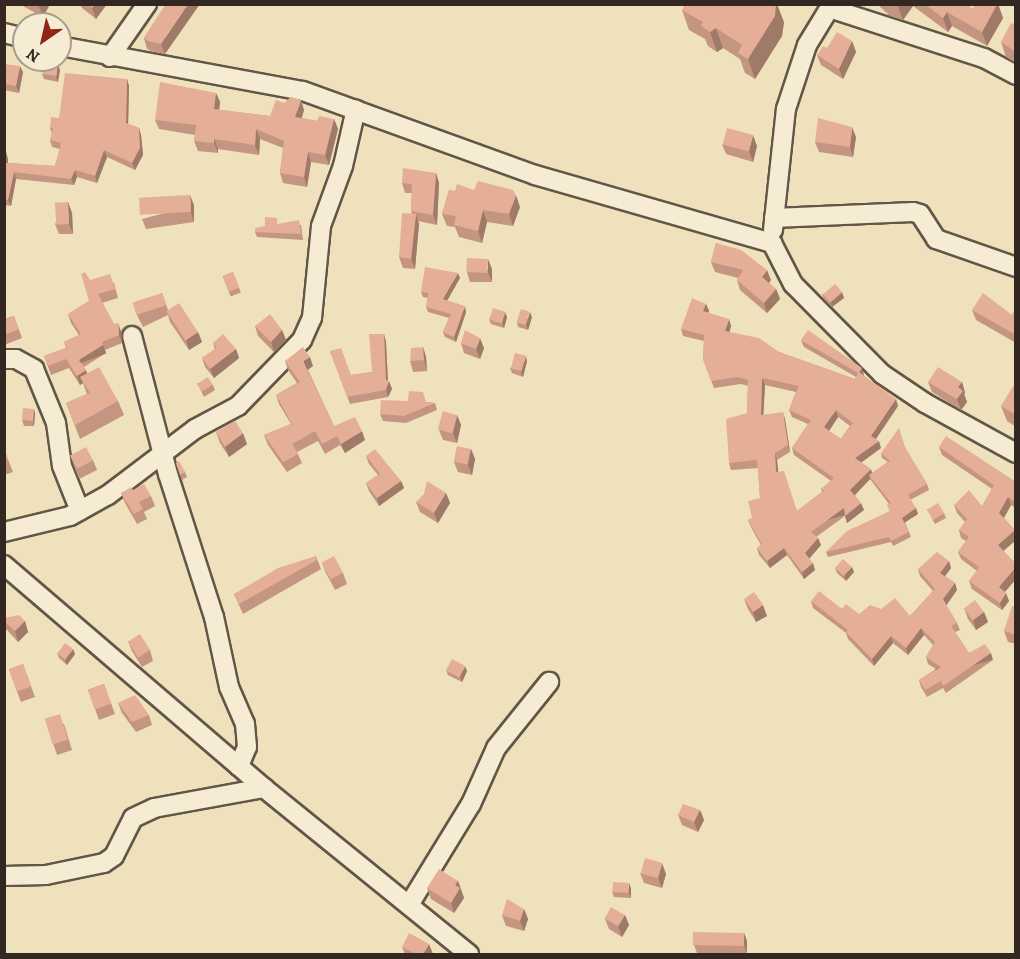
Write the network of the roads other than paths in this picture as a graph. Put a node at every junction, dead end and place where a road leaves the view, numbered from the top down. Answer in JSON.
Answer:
{"nodes":[{"id":1,"x":147,"y":4,"type":"edge"},
{"id":2,"x":831,"y":6,"type":"edge"},
{"id":3,"x":72,"y":49,"type":"edge"},
{"id":4,"x":110,"y":57,"type":"junction"},
{"id":5,"x":1016,"y":75,"type":"edge"},
{"id":6,"x":356,"y":109,"type":"junction"},
{"id":7,"x":774,"y":218,"type":"junction"},
{"id":8,"x":772,"y":243,"type":"junction"},
{"id":9,"x":1016,"y":267,"type":"edge"},
{"id":10,"x":132,"y":336,"type":"dead end"},
{"id":11,"x":4,"y":359,"type":"edge"},
{"id":12,"x":163,"y":452,"type":"junction"},
{"id":13,"x":1016,"y":453,"type":"edge"},
{"id":14,"x":80,"y":511,"type":"junction"},
{"id":15,"x":4,"y":532,"type":"edge"},
{"id":16,"x":4,"y":565,"type":"edge"},
{"id":17,"x":549,"y":682,"type":"dead end"},
{"id":18,"x":238,"y":766,"type":"junction"},
{"id":19,"x":264,"y":788,"type":"junction"},
{"id":20,"x":4,"y":876,"type":"edge"},
{"id":21,"x":409,"y":905,"type":"junction"},
{"id":22,"x":469,"y":954,"type":"edge"}],
"edges":[{"from":1,"to":4,"type":"street"},
{"from":2,"to":5,"type":"street"},
{"from":2,"to":7,"type":"street"},
{"from":3,"to":4,"type":"street"},
{"from":4,"to":6,"type":"street"},
{"from":6,"to":8,"type":"street"},
{"from":6,"to":12,"type":"street"},
{"from":7,"to":8,"type":"street"},
{"from":7,"to":9,"type":"street"},
{"from":8,"to":13,"type":"street"},
{"from":10,"to":12,"type":"street"},
{"from":11,"to":14,"type":"street"},
{"from":12,"to":14,"type":"street"},
{"from":12,"to":18,"type":"street"},
{"from":14,"to":15,"type":"street"},
{"from":16,"to":18,"type":"street"},
{"from":17,"to":21,"type":"street"},
{"from":18,"to":19,"type":"street"},
{"from":19,"to":20,"type":"street"},
{"from":19,"to":21,"type":"street"},
{"from":21,"to":22,"type":"street"}]}
